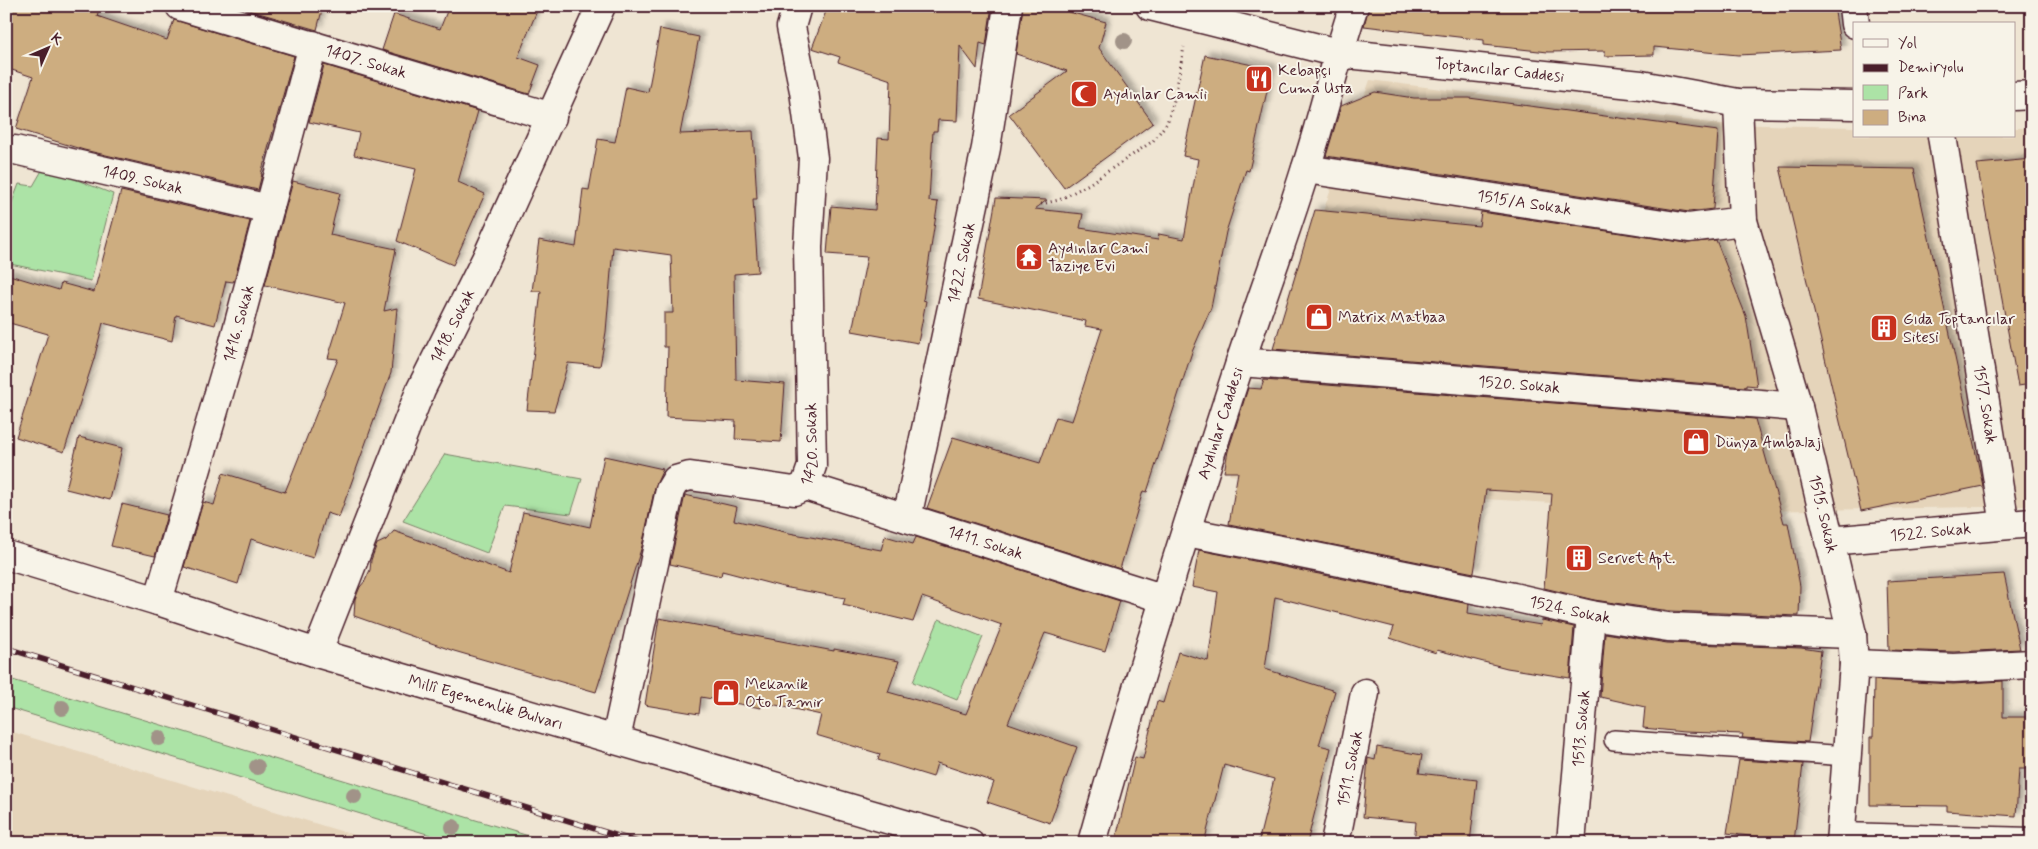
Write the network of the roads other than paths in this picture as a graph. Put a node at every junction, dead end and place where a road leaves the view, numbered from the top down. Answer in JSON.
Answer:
{"nodes":[{"id":1,"x":180,"y":6,"type":"edge"},
{"id":2,"x":601,"y":6,"type":"edge"},
{"id":3,"x":797,"y":6,"type":"edge"},
{"id":4,"x":1008,"y":6,"type":"edge"},
{"id":5,"x":1150,"y":6,"type":"edge"},
{"id":6,"x":1354,"y":6,"type":"edge"},
{"id":7,"x":1853,"y":6,"type":"edge"},
{"id":8,"x":1855,"y":22,"type":"edge"},
{"id":9,"x":313,"y":45,"type":"junction"},
{"id":10,"x":1338,"y":53,"type":"junction"},
{"id":11,"x":2032,"y":94,"type":"edge"},
{"id":12,"x":2016,"y":96,"type":"edge"},
{"id":13,"x":1738,"y":103,"type":"junction"},
{"id":14,"x":1853,"y":105,"type":"edge"},
{"id":15,"x":552,"y":117,"type":"junction"},
{"id":16,"x":1942,"y":138,"type":"edge"},
{"id":17,"x":15,"y":150,"type":"dead end"},
{"id":18,"x":1306,"y":169,"type":"junction"},
{"id":19,"x":269,"y":209,"type":"junction"},
{"id":20,"x":1743,"y":221,"type":"junction"},
{"id":21,"x":1240,"y":362,"type":"junction"},
{"id":22,"x":1798,"y":407,"type":"junction"},
{"id":23,"x":805,"y":486,"type":"junction"},
{"id":24,"x":908,"y":518,"type":"junction"},
{"id":25,"x":2032,"y":523,"type":"edge"},
{"id":26,"x":2005,"y":525,"type":"junction"},
{"id":27,"x":1186,"y":532,"type":"junction"},
{"id":28,"x":1829,"y":541,"type":"junction"},
{"id":29,"x":6,"y":555,"type":"edge"},
{"id":30,"x":1164,"y":599,"type":"junction"},
{"id":31,"x":158,"y":601,"type":"junction"},
{"id":32,"x":1591,"y":615,"type":"junction"},
{"id":33,"x":1852,"y":634,"type":"junction"},
{"id":34,"x":318,"y":653,"type":"junction"},
{"id":35,"x":1854,"y":664,"type":"junction"},
{"id":36,"x":2032,"y":664,"type":"edge"},
{"id":37,"x":1365,"y":693,"type":"dead end"},
{"id":38,"x":616,"y":739,"type":"junction"},
{"id":39,"x":1614,"y":740,"type":"dead end"},
{"id":40,"x":1847,"y":756,"type":"junction"},
{"id":41,"x":1841,"y":840,"type":"edge"},
{"id":42,"x":2032,"y":842,"type":"edge"},
{"id":43,"x":968,"y":843,"type":"edge"},
{"id":44,"x":1092,"y":843,"type":"edge"},
{"id":45,"x":1336,"y":843,"type":"edge"},
{"id":46,"x":1571,"y":843,"type":"edge"}],
"edges":[{"from":1,"to":9,"type":"street","name":"1407. Sokak"},
{"from":2,"to":15,"type":"street","name":"1418. Sokak"},
{"from":3,"to":23,"type":"street","name":"1420. Sokak"},
{"from":4,"to":24,"type":"street","name":"1422. Sokak"},
{"from":5,"to":10,"type":"street","name":"Toptancılar Caddesi"},
{"from":6,"to":10,"type":"street","name":"Aydınlar Caddesi"},
{"from":7,"to":8,"type":"street"},
{"from":9,"to":15,"type":"street","name":"1407. Sokak"},
{"from":9,"to":19,"type":"street","name":"1416. Sokak"},
{"from":10,"to":13,"type":"street","name":"Toptancılar Caddesi"},
{"from":10,"to":18,"type":"street","name":"Aydınlar Caddesi"},
{"from":11,"to":12,"type":"street"},
{"from":13,"to":14,"type":"street","name":"Toptancılar Caddesi"},
{"from":13,"to":20,"type":"street","name":"1515. Sokak"},
{"from":15,"to":34,"type":"street","name":"1418. Sokak"},
{"from":16,"to":26,"type":"street","name":"1517. Sokak"},
{"from":17,"to":19,"type":"street","name":"1409. Sokak"},
{"from":18,"to":20,"type":"street","name":"1515/A Sokak"},
{"from":18,"to":21,"type":"street","name":"Aydınlar Caddesi"},
{"from":19,"to":31,"type":"street","name":"1416. Sokak"},
{"from":20,"to":22,"type":"street","name":"1515. Sokak"},
{"from":21,"to":22,"type":"street","name":"1520. Sokak"},
{"from":21,"to":27,"type":"street","name":"Aydınlar Caddesi"},
{"from":22,"to":28,"type":"street","name":"1515. Sokak"},
{"from":23,"to":24,"type":"street","name":"1411. Sokak"},
{"from":23,"to":38,"type":"street","name":"1420. Sokak"},
{"from":24,"to":30,"type":"street","name":"1411. Sokak"},
{"from":25,"to":26,"type":"street","name":"1522. Sokak"},
{"from":26,"to":28,"type":"street","name":"1522. Sokak"},
{"from":27,"to":30,"type":"street","name":"Aydınlar Caddesi"},
{"from":27,"to":32,"type":"street","name":"1524. Sokak"},
{"from":28,"to":33,"type":"street","name":"1515. Sokak"},
{"from":29,"to":31,"type":"street","name":"Millî Egemenlik Bulvarı"},
{"from":30,"to":44,"type":"street","name":"Aydınlar Caddesi"},
{"from":31,"to":34,"type":"street","name":"Millî Egemenlik Bulvarı"},
{"from":32,"to":33,"type":"street","name":"1524. Sokak"},
{"from":32,"to":46,"type":"street","name":"1513. Sokak"},
{"from":33,"to":35,"type":"street","name":"1515. Sokak"},
{"from":34,"to":38,"type":"street","name":"Millî Egemenlik Bulvarı"},
{"from":35,"to":36,"type":"street"},
{"from":35,"to":40,"type":"street","name":"1515. Sokak"},
{"from":37,"to":45,"type":"street","name":"1511. Sokak"},
{"from":38,"to":43,"type":"street","name":"Millî Egemenlik Bulvarı"},
{"from":39,"to":40,"type":"lane"},
{"from":40,"to":41,"type":"street","name":"1515. Sokak"},
{"from":41,"to":42,"type":"street"}]}
